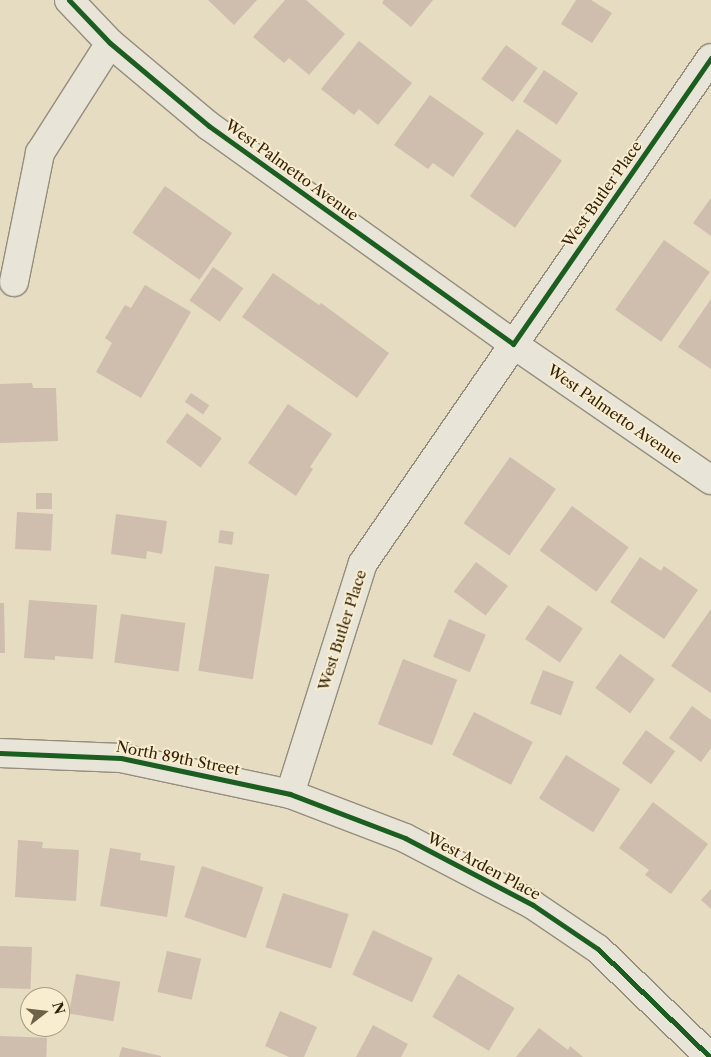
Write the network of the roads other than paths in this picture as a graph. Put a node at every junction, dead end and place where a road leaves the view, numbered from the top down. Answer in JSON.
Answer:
{"nodes":[{"id":1,"x":69,"y":0,"type":"edge"},
{"id":2,"x":110,"y":43,"type":"junction"},
{"id":3,"x":711,"y":58,"type":"edge"},
{"id":4,"x":14,"y":282,"type":"dead end"},
{"id":5,"x":513,"y":344,"type":"junction"},
{"id":6,"x":711,"y":480,"type":"edge"},
{"id":7,"x":0,"y":753,"type":"edge"},
{"id":8,"x":290,"y":794,"type":"junction"},
{"id":9,"x":710,"y":1057,"type":"edge"}],
"edges":[{"from":1,"to":2,"type":"street","name":"West Palmetto Avenue"},
{"from":2,"to":4,"type":"street"},
{"from":2,"to":5,"type":"street","name":"West Palmetto Avenue"},
{"from":3,"to":5,"type":"street","name":"West Butler Place"},
{"from":5,"to":6,"type":"street","name":"West Palmetto Avenue"},
{"from":5,"to":8,"type":"street","name":"West Butler Place"},
{"from":7,"to":8,"type":"street","name":"North 89th Street"},
{"from":8,"to":9,"type":"street","name":"West Arden Place"}]}
